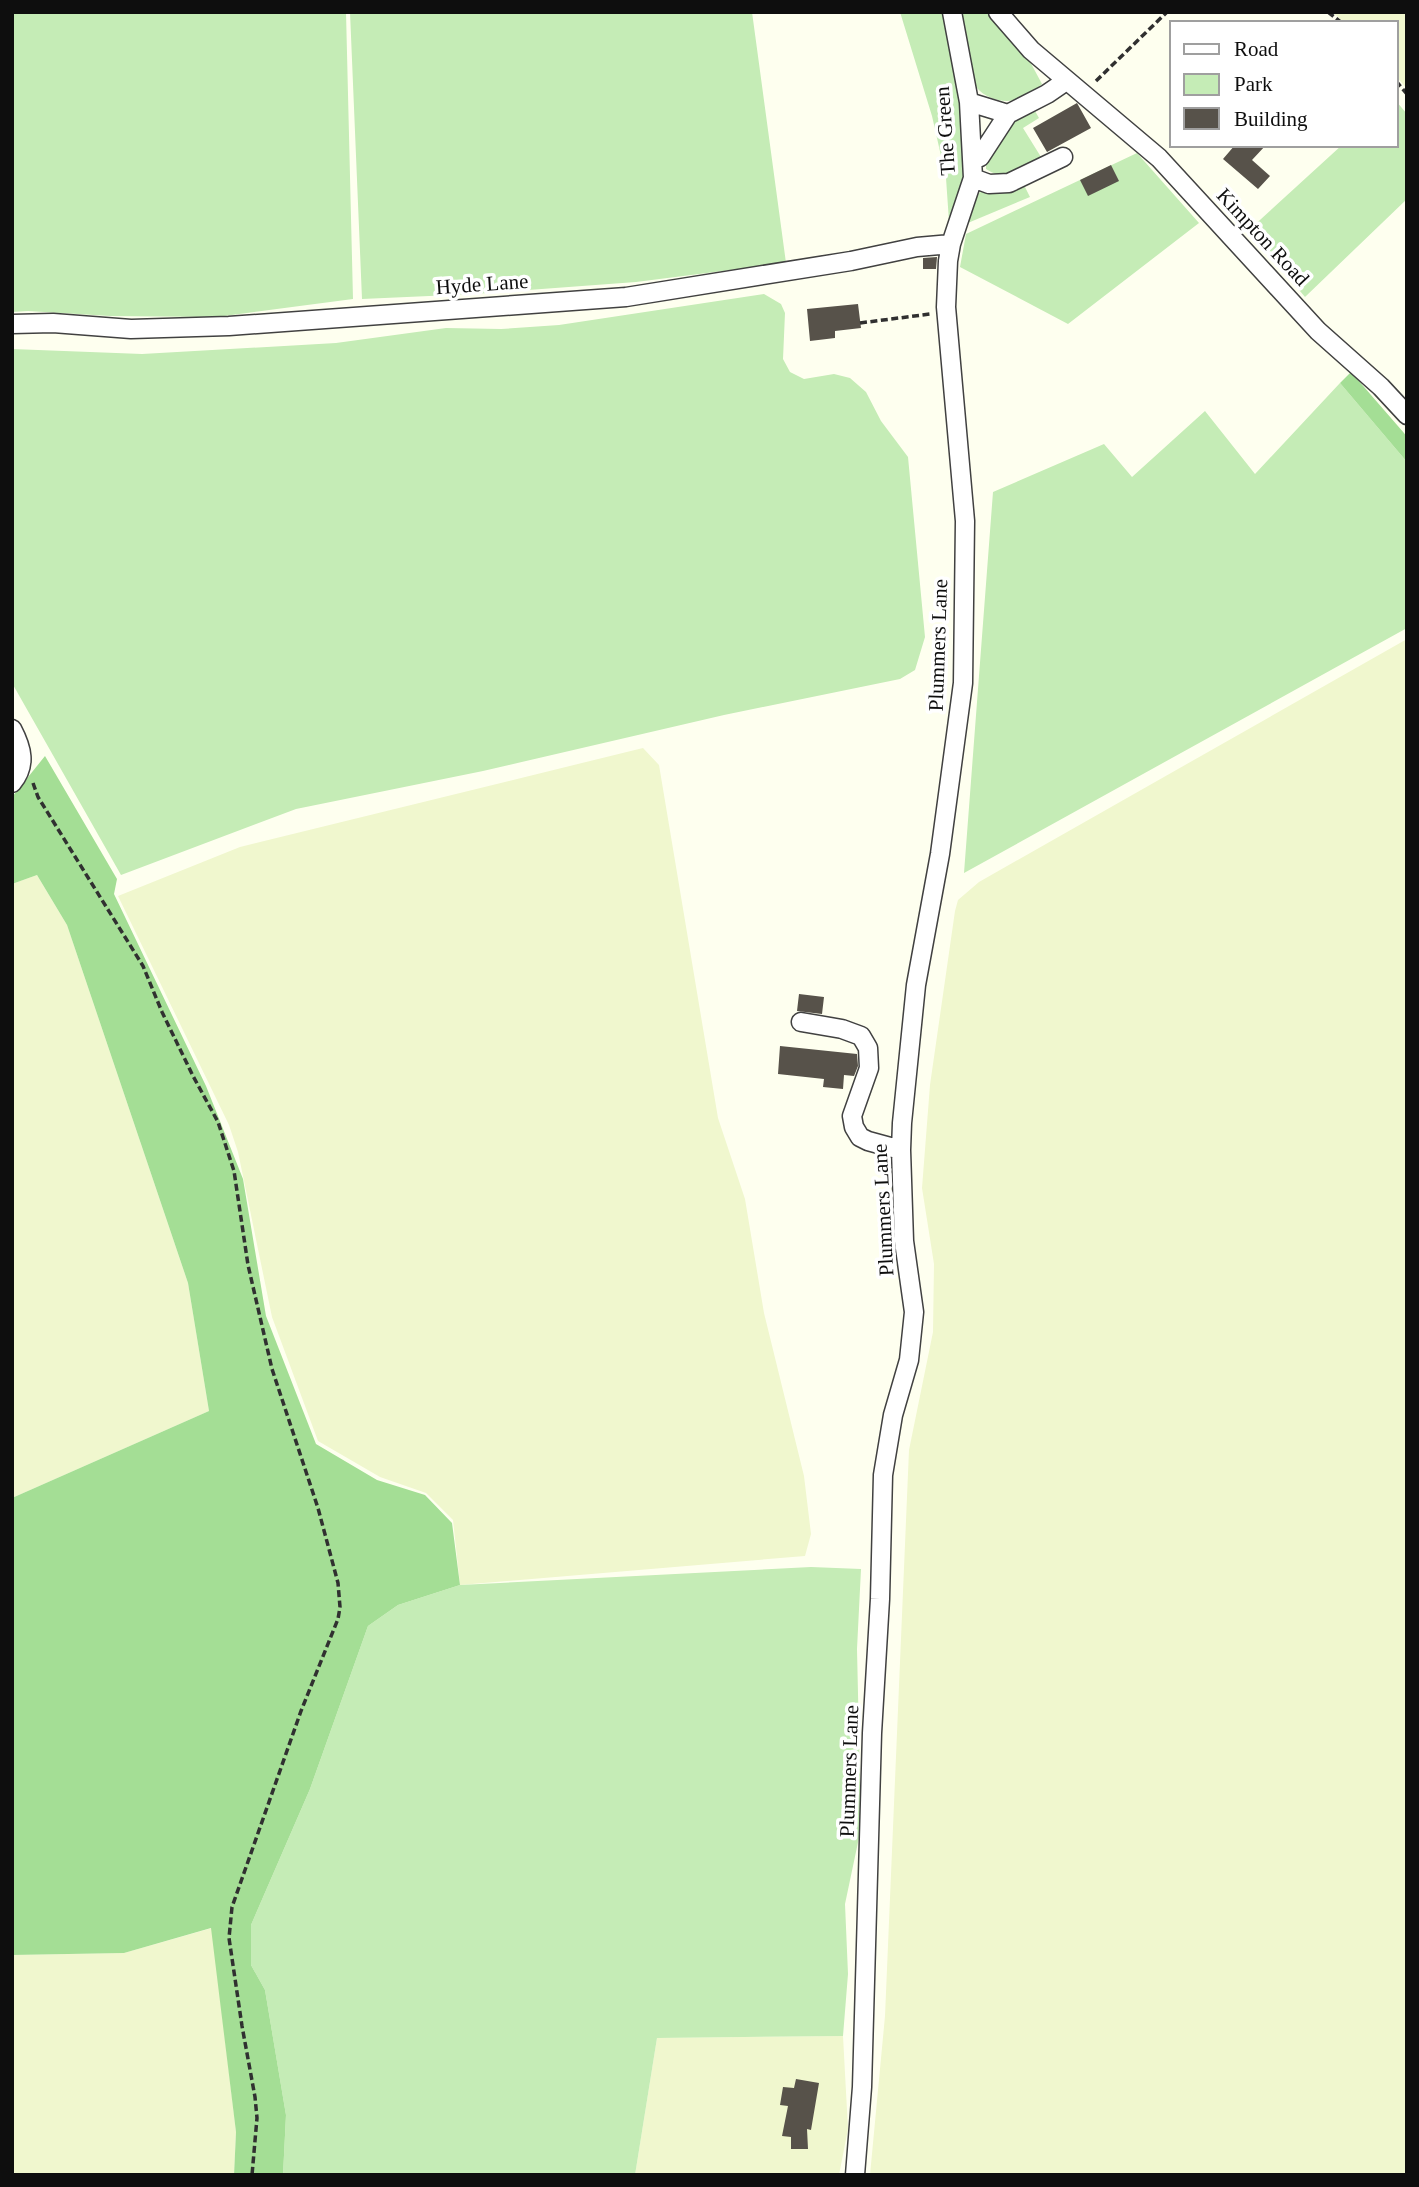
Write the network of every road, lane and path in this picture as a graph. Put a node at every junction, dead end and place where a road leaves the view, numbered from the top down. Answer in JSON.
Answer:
{"nodes":[{"id":1,"x":952,"y":12,"type":"edge"},
{"id":2,"x":998,"y":12,"type":"edge"},
{"id":3,"x":1167,"y":12,"type":"edge"},
{"id":4,"x":1066,"y":81,"type":"junction"},
{"id":5,"x":1084,"y":93,"type":"junction"},
{"id":6,"x":969,"y":102,"type":"junction"},
{"id":7,"x":1008,"y":114,"type":"junction"},
{"id":8,"x":1063,"y":157,"type":"dead end"},
{"id":9,"x":973,"y":169,"type":"junction"},
{"id":10,"x":951,"y":244,"type":"junction"},
{"id":11,"x":930,"y":314,"type":"dead end"},
{"id":12,"x":860,"y":323,"type":"dead end"},
{"id":13,"x":12,"y":324,"type":"edge"},
{"id":14,"x":1407,"y":415,"type":"edge"},
{"id":15,"x":12,"y":729,"type":"edge"},
{"id":16,"x":23,"y":758,"type":"junction"},
{"id":17,"x":12,"y":783,"type":"edge"},
{"id":18,"x":801,"y":1022,"type":"dead end"},
{"id":19,"x":901,"y":1150,"type":"junction"},
{"id":20,"x":252,"y":2175,"type":"edge"},
{"id":21,"x":855,"y":2175,"type":"edge"}],
"edges":[{"from":1,"to":6,"type":"street","name":"The Green"},
{"from":2,"to":4,"type":"street","name":"Kimpton Road"},
{"from":3,"to":5,"type":"path"},
{"from":4,"to":5,"type":"street","name":"Kimpton Road"},
{"from":4,"to":7,"type":"street"},
{"from":5,"to":14,"type":"street","name":"Kimpton Road"},
{"from":6,"to":7,"type":"street"},
{"from":6,"to":9,"type":"street","name":"The Green"},
{"from":7,"to":9,"type":"street"},
{"from":8,"to":9,"type":"street"},
{"from":9,"to":10,"type":"street","name":"The Green"},
{"from":10,"to":13,"type":"street","name":"Hyde Lane"},
{"from":10,"to":19,"type":"street","name":"Plummers Lane"},
{"from":11,"to":12,"type":"path"},
{"from":15,"to":16,"type":"street"},
{"from":16,"to":17,"type":"street"},
{"from":16,"to":20,"type":"path"},
{"from":18,"to":19,"type":"street"},
{"from":19,"to":21,"type":"street","name":"Plummers Lane"}]}
